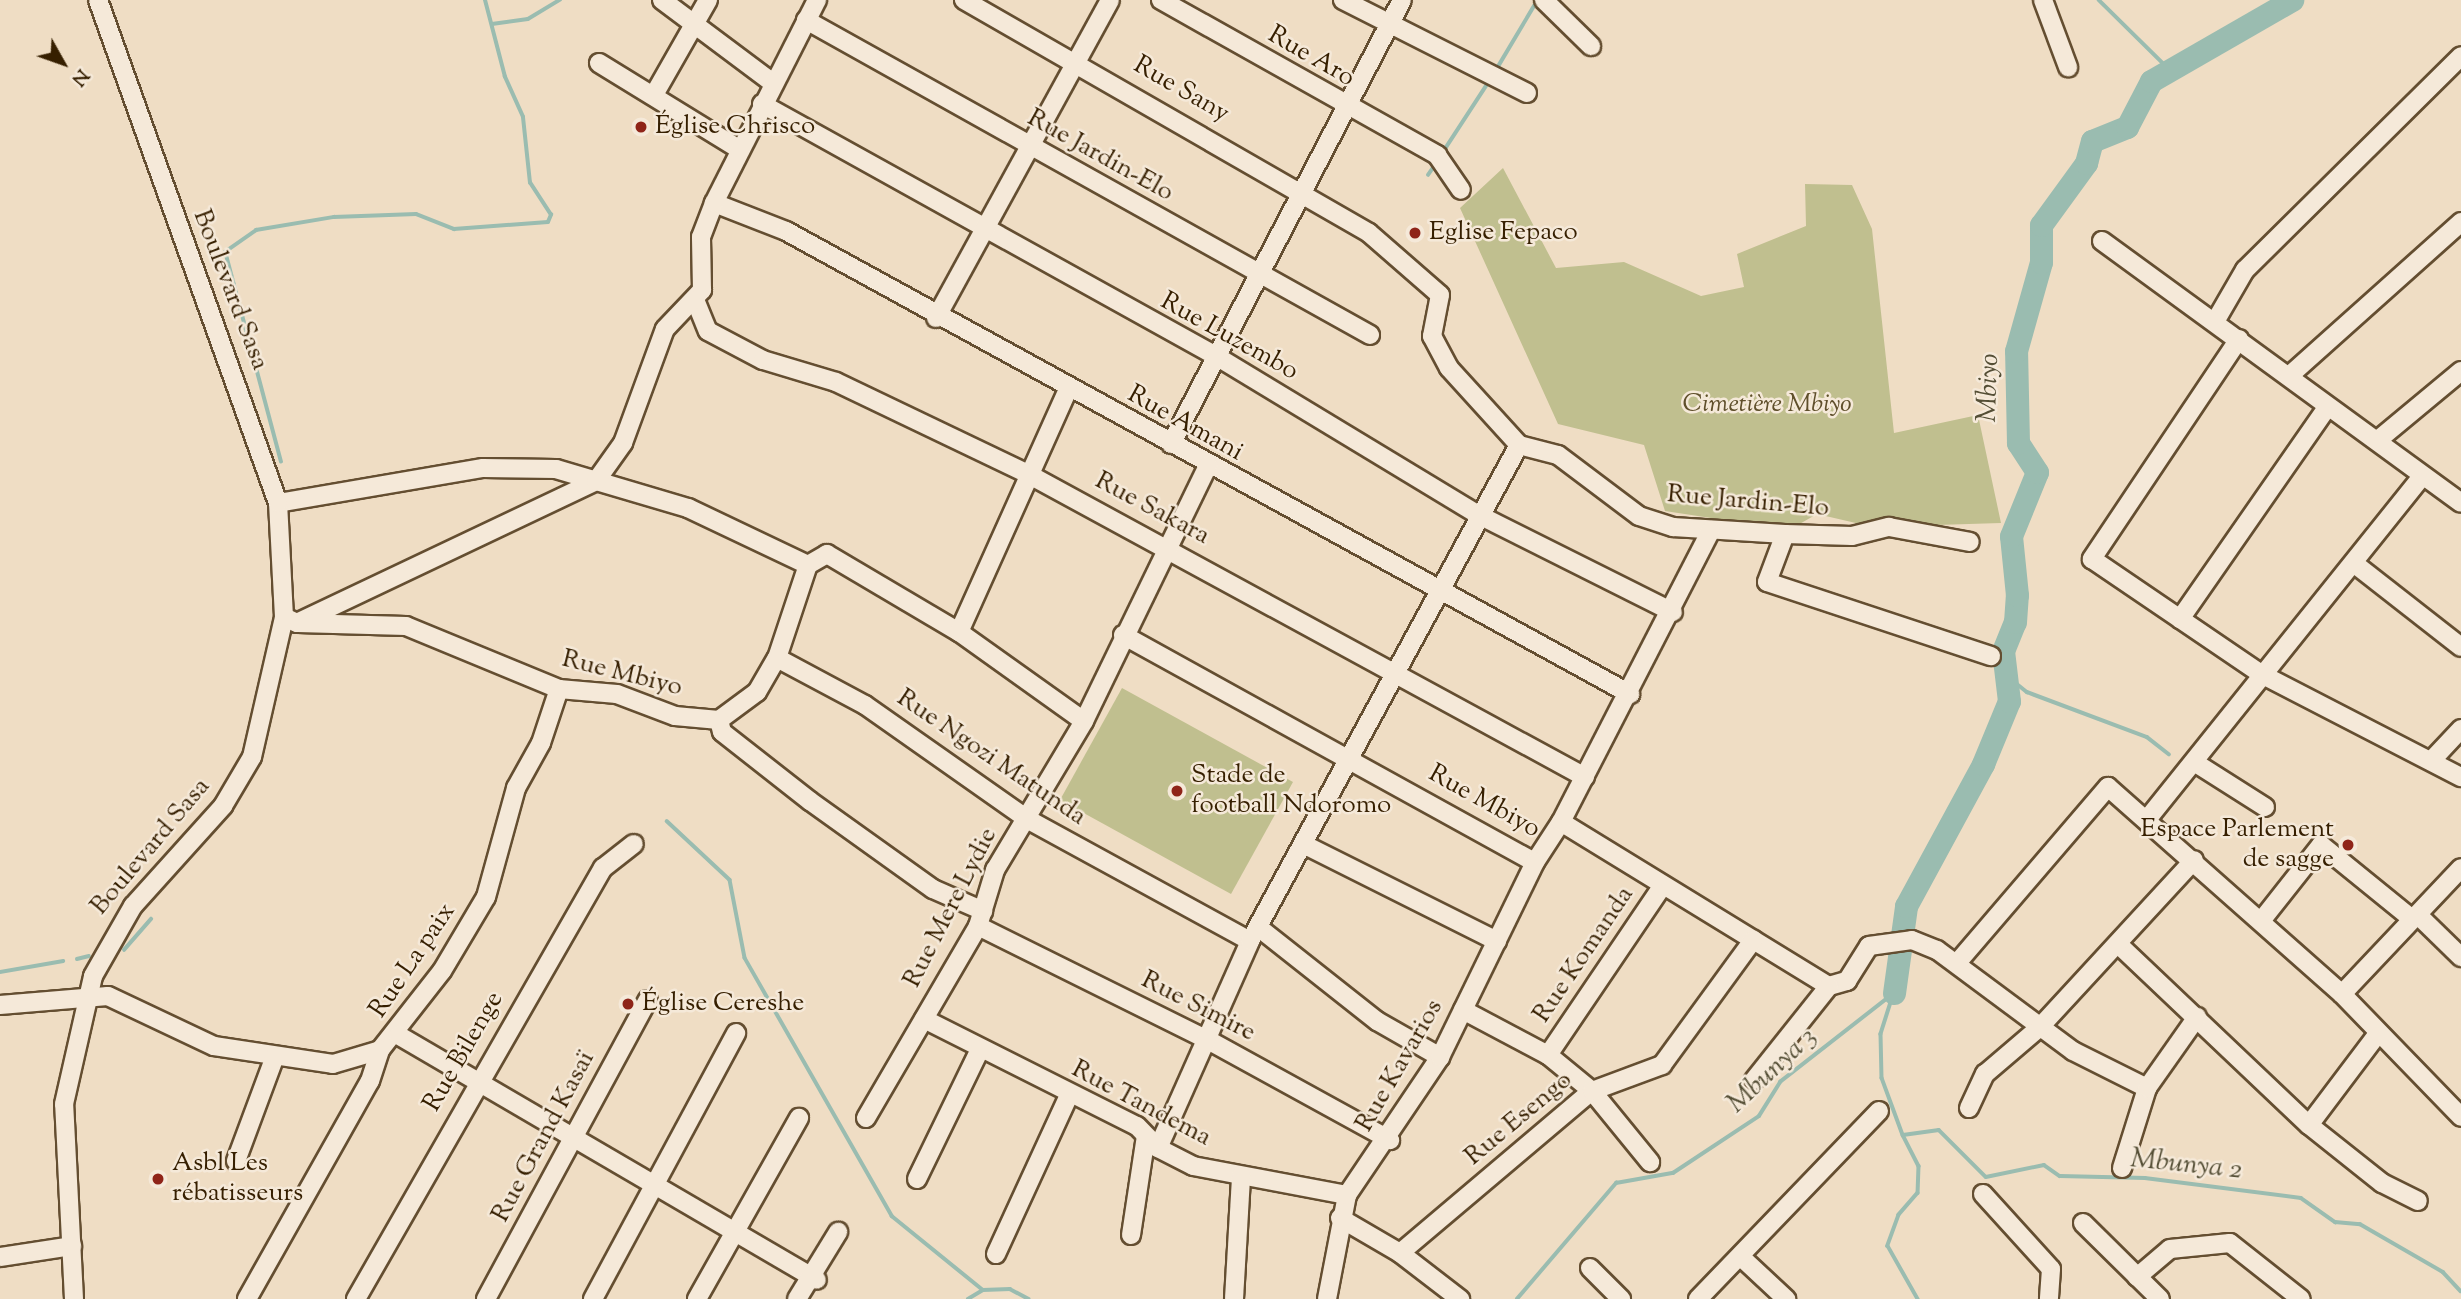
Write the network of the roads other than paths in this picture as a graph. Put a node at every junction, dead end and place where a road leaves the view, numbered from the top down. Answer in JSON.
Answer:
{"nodes":[{"id":1,"x":97,"y":0,"type":"edge"},
{"id":2,"x":662,"y":0,"type":"edge"},
{"id":3,"x":708,"y":0,"type":"edge"},
{"id":4,"x":817,"y":0,"type":"edge"},
{"id":5,"x":964,"y":0,"type":"edge"},
{"id":6,"x":1111,"y":0,"type":"edge"},
{"id":7,"x":1161,"y":0,"type":"edge"},
{"id":8,"x":1343,"y":0,"type":"edge"},
{"id":9,"x":1402,"y":0,"type":"edge"},
{"id":10,"x":1544,"y":0,"type":"edge"},
{"id":11,"x":2043,"y":0,"type":"edge"},
{"id":12,"x":806,"y":20,"type":"junction"},
{"id":13,"x":1388,"y":26,"type":"junction"},
{"id":14,"x":693,"y":27,"type":"junction"},
{"id":15,"x":1591,"y":46,"type":"dead end"},
{"id":16,"x":2461,"y":56,"type":"edge"},
{"id":17,"x":1077,"y":61,"type":"junction"},
{"id":18,"x":599,"y":63,"type":"dead end"},
{"id":19,"x":2068,"y":67,"type":"dead end"},
{"id":20,"x":773,"y":83,"type":"junction"},
{"id":21,"x":655,"y":93,"type":"junction"},
{"id":22,"x":1527,"y":93,"type":"dead end"},
{"id":23,"x":762,"y":104,"type":"junction"},
{"id":24,"x":1344,"y":107,"type":"junction"},
{"id":25,"x":739,"y":149,"type":"junction"},
{"id":26,"x":1032,"y":150,"type":"junction"},
{"id":27,"x":1302,"y":189,"type":"junction"},
{"id":28,"x":1461,"y":190,"type":"dead end"},
{"id":29,"x":714,"y":203,"type":"junction"},
{"id":30,"x":2461,"y":222,"type":"edge"},
{"id":31,"x":989,"y":231,"type":"junction"},
{"id":32,"x":2102,"y":241,"type":"dead end"},
{"id":33,"x":1258,"y":273,"type":"junction"},
{"id":34,"x":696,"y":302,"type":"junction"},
{"id":35,"x":936,"y":318,"type":"junction"},
{"id":36,"x":2216,"y":320,"type":"junction"},
{"id":37,"x":1370,"y":334,"type":"dead end"},
{"id":38,"x":2239,"y":339,"type":"junction"},
{"id":39,"x":1216,"y":356,"type":"junction"},
{"id":40,"x":2461,"y":371,"type":"edge"},
{"id":41,"x":2289,"y":376,"type":"junction"},
{"id":42,"x":1068,"y":390,"type":"junction"},
{"id":43,"x":2326,"y":409,"type":"junction"},
{"id":44,"x":2378,"y":440,"type":"junction"},
{"id":45,"x":1171,"y":444,"type":"junction"},
{"id":46,"x":1519,"y":445,"type":"junction"},
{"id":47,"x":1208,"y":466,"type":"junction"},
{"id":48,"x":1028,"y":474,"type":"junction"},
{"id":49,"x":2421,"y":478,"type":"junction"},
{"id":50,"x":596,"y":481,"type":"junction"},
{"id":51,"x":278,"y":503,"type":"junction"},
{"id":52,"x":2461,"y":503,"type":"edge"},
{"id":53,"x":1477,"y":514,"type":"junction"},
{"id":54,"x":1712,"y":530,"type":"junction"},
{"id":55,"x":1785,"y":534,"type":"junction"},
{"id":56,"x":1970,"y":542,"type":"dead end"},
{"id":57,"x":1168,"y":545,"type":"junction"},
{"id":58,"x":808,"y":565,"type":"junction"},
{"id":59,"x":2356,"y":565,"type":"junction"},
{"id":60,"x":1436,"y":591,"type":"junction"},
{"id":61,"x":1673,"y":612,"type":"junction"},
{"id":62,"x":2180,"y":619,"type":"junction"},
{"id":63,"x":290,"y":620,"type":"junction"},
{"id":64,"x":958,"y":632,"type":"junction"},
{"id":65,"x":1123,"y":635,"type":"junction"},
{"id":66,"x":2461,"y":647,"type":"edge"},
{"id":67,"x":1991,"y":656,"type":"dead end"},
{"id":68,"x":778,"y":658,"type":"junction"},
{"id":69,"x":1393,"y":675,"type":"junction"},
{"id":70,"x":2263,"y":675,"type":"junction"},
{"id":71,"x":559,"y":689,"type":"junction"},
{"id":72,"x":1630,"y":694,"type":"junction"},
{"id":73,"x":719,"y":720,"type":"junction"},
{"id":74,"x":1084,"y":721,"type":"junction"},
{"id":75,"x":2461,"y":729,"type":"edge"},
{"id":76,"x":1350,"y":758,"type":"junction"},
{"id":77,"x":2431,"y":761,"type":"junction"},
{"id":78,"x":2194,"y":762,"type":"junction"},
{"id":79,"x":1585,"y":777,"type":"junction"},
{"id":80,"x":2461,"y":777,"type":"edge"},
{"id":81,"x":2265,"y":807,"type":"dead end"},
{"id":82,"x":2149,"y":817,"type":"junction"},
{"id":83,"x":1027,"y":820,"type":"junction"},
{"id":84,"x":1561,"y":822,"type":"junction"},
{"id":85,"x":634,"y":844,"type":"dead end"},
{"id":86,"x":1303,"y":844,"type":"junction"},
{"id":87,"x":2194,"y":860,"type":"junction"},
{"id":88,"x":1535,"y":862,"type":"junction"},
{"id":89,"x":2461,"y":868,"type":"edge"},
{"id":90,"x":1663,"y":885,"type":"junction"},
{"id":91,"x":2416,"y":917,"type":"junction"},
{"id":92,"x":980,"y":918,"type":"junction"},
{"id":93,"x":2261,"y":921,"type":"junction"},
{"id":94,"x":1254,"y":934,"type":"junction"},
{"id":95,"x":1753,"y":940,"type":"junction"},
{"id":96,"x":1497,"y":941,"type":"junction"},
{"id":97,"x":2118,"y":944,"type":"junction"},
{"id":98,"x":2461,"y":957,"type":"edge"},
{"id":99,"x":1957,"y":963,"type":"junction"},
{"id":100,"x":1829,"y":986,"type":"junction"},
{"id":101,"x":2342,"y":994,"type":"junction"},
{"id":102,"x":89,"y":999,"type":"junction"},
{"id":103,"x":648,"y":1000,"type":"dead end"},
{"id":104,"x":0,"y":1005,"type":"edge"},
{"id":105,"x":1463,"y":1010,"type":"junction"},
{"id":106,"x":2197,"y":1017,"type":"junction"},
{"id":107,"x":924,"y":1019,"type":"junction"},
{"id":108,"x":2040,"y":1027,"type":"junction"},
{"id":109,"x":736,"y":1033,"type":"dead end"},
{"id":110,"x":398,"y":1035,"type":"junction"},
{"id":111,"x":2376,"y":1036,"type":"junction"},
{"id":112,"x":1208,"y":1040,"type":"junction"},
{"id":113,"x":980,"y":1049,"type":"junction"},
{"id":114,"x":380,"y":1050,"type":"junction"},
{"id":115,"x":1548,"y":1055,"type":"junction"},
{"id":116,"x":275,"y":1056,"type":"junction"},
{"id":117,"x":1440,"y":1057,"type":"junction"},
{"id":118,"x":1754,"y":1080,"type":"dead end"},
{"id":119,"x":476,"y":1082,"type":"junction"},
{"id":120,"x":2147,"y":1088,"type":"junction"},
{"id":121,"x":1592,"y":1091,"type":"junction"},
{"id":122,"x":1069,"y":1095,"type":"junction"},
{"id":123,"x":1969,"y":1108,"type":"dead end"},
{"id":124,"x":1879,"y":1111,"type":"dead end"},
{"id":125,"x":2461,"y":1117,"type":"edge"},
{"id":126,"x":799,"y":1118,"type":"dead end"},
{"id":127,"x":866,"y":1118,"type":"dead end"},
{"id":128,"x":2309,"y":1125,"type":"junction"},
{"id":129,"x":574,"y":1134,"type":"junction"},
{"id":130,"x":1390,"y":1140,"type":"junction"},
{"id":131,"x":1152,"y":1142,"type":"junction"},
{"id":132,"x":236,"y":1161,"type":"dead end"},
{"id":133,"x":1650,"y":1162,"type":"dead end"},
{"id":134,"x":2122,"y":1168,"type":"dead end"},
{"id":135,"x":1241,"y":1176,"type":"junction"},
{"id":136,"x":917,"y":1179,"type":"dead end"},
{"id":137,"x":655,"y":1182,"type":"junction"},
{"id":138,"x":1983,"y":1194,"type":"dead end"},
{"id":139,"x":1348,"y":1195,"type":"junction"},
{"id":140,"x":2418,"y":1201,"type":"dead end"},
{"id":141,"x":1340,"y":1218,"type":"junction"},
{"id":142,"x":2083,"y":1223,"type":"dead end"},
{"id":143,"x":737,"y":1230,"type":"junction"},
{"id":144,"x":838,"y":1232,"type":"dead end"},
{"id":145,"x":1131,"y":1235,"type":"dead end"},
{"id":146,"x":72,"y":1247,"type":"junction"},
{"id":147,"x":1400,"y":1253,"type":"junction"},
{"id":148,"x":996,"y":1254,"type":"dead end"},
{"id":149,"x":0,"y":1257,"type":"edge"},
{"id":150,"x":1741,"y":1257,"type":"junction"},
{"id":151,"x":1590,"y":1268,"type":"dead end"},
{"id":152,"x":2137,"y":1277,"type":"junction"},
{"id":153,"x":814,"y":1278,"type":"junction"},
{"id":154,"x":74,"y":1299,"type":"edge"},
{"id":155,"x":247,"y":1299,"type":"edge"},
{"id":156,"x":356,"y":1299,"type":"edge"},
{"id":157,"x":486,"y":1299,"type":"edge"},
{"id":158,"x":593,"y":1299,"type":"edge"},
{"id":159,"x":697,"y":1299,"type":"edge"},
{"id":160,"x":797,"y":1299,"type":"edge"},
{"id":161,"x":1234,"y":1299,"type":"edge"},
{"id":162,"x":1327,"y":1299,"type":"edge"},
{"id":163,"x":1460,"y":1299,"type":"edge"},
{"id":164,"x":1621,"y":1299,"type":"edge"},
{"id":165,"x":1698,"y":1299,"type":"edge"},
{"id":166,"x":1786,"y":1299,"type":"edge"},
{"id":167,"x":2049,"y":1299,"type":"edge"},
{"id":168,"x":2160,"y":1299,"type":"edge"},
{"id":169,"x":2301,"y":1299,"type":"edge"}],
"edges":[{"from":1,"to":51,"type":"street","name":"Boulevard Sasa"},
{"from":2,"to":14,"type":"street"},
{"from":3,"to":14,"type":"street"},
{"from":4,"to":12,"type":"street"},
{"from":5,"to":17,"type":"street","name":"Rue Sany"},
{"from":6,"to":17,"type":"street"},
{"from":7,"to":24,"type":"street","name":"Rue Aro"},
{"from":8,"to":13,"type":"street"},
{"from":9,"to":13,"type":"street"},
{"from":10,"to":15,"type":"street"},
{"from":11,"to":19,"type":"street"},
{"from":12,"to":20,"type":"street"},
{"from":12,"to":26,"type":"street","name":"Rue Jardin-Elo"},
{"from":13,"to":22,"type":"street"},
{"from":13,"to":24,"type":"street"},
{"from":14,"to":20,"type":"street"},
{"from":14,"to":21,"type":"street"},
{"from":16,"to":36,"type":"street"},
{"from":17,"to":26,"type":"street"},
{"from":17,"to":27,"type":"street","name":"Rue Sany"},
{"from":18,"to":21,"type":"street"},
{"from":20,"to":23,"type":"street"},
{"from":21,"to":25,"type":"street"},
{"from":23,"to":25,"type":"street"},
{"from":23,"to":31,"type":"street","name":"Rue Luzembo"},
{"from":24,"to":27,"type":"street"},
{"from":24,"to":28,"type":"street","name":"Rue Aro"},
{"from":25,"to":29,"type":"street"},
{"from":26,"to":31,"type":"street"},
{"from":26,"to":33,"type":"street","name":"Rue Jardin-Elo"},
{"from":27,"to":33,"type":"street"},
{"from":27,"to":46,"type":"street","name":"Rue Sany"},
{"from":29,"to":34,"type":"street"},
{"from":29,"to":35,"type":"street","name":"Rue Amani"},
{"from":30,"to":41,"type":"street"},
{"from":31,"to":35,"type":"street"},
{"from":31,"to":39,"type":"street","name":"Rue Luzembo"},
{"from":32,"to":36,"type":"street"},
{"from":33,"to":37,"type":"street","name":"Rue Jardin-Elo"},
{"from":33,"to":39,"type":"street"},
{"from":34,"to":48,"type":"street","name":"Rue Sakara"},
{"from":34,"to":50,"type":"street"},
{"from":35,"to":42,"type":"street","name":"Rue Amani"},
{"from":36,"to":38,"type":"street"},
{"from":38,"to":41,"type":"street"},
{"from":38,"to":62,"type":"street"},
{"from":39,"to":45,"type":"street"},
{"from":39,"to":53,"type":"street","name":"Rue Luzembo"},
{"from":40,"to":44,"type":"street"},
{"from":41,"to":43,"type":"street"},
{"from":42,"to":45,"type":"street","name":"Rue Amani"},
{"from":42,"to":48,"type":"street"},
{"from":43,"to":44,"type":"street"},
{"from":43,"to":62,"type":"street"},
{"from":44,"to":49,"type":"street"},
{"from":45,"to":47,"type":"street","name":"Rue Amani"},
{"from":46,"to":53,"type":"street"},
{"from":46,"to":54,"type":"street","name":"Rue Jardin-Elo"},
{"from":47,"to":57,"type":"street","name":"Rue Mere Lydie"},
{"from":47,"to":60,"type":"street","name":"Rue Amani"},
{"from":48,"to":57,"type":"street","name":"Rue Sakara"},
{"from":48,"to":64,"type":"street"},
{"from":49,"to":52,"type":"street"},
{"from":49,"to":59,"type":"street"},
{"from":50,"to":51,"type":"street"},
{"from":50,"to":58,"type":"street"},
{"from":50,"to":63,"type":"street"},
{"from":51,"to":63,"type":"street","name":"Boulevard Sasa"},
{"from":53,"to":60,"type":"street"},
{"from":53,"to":61,"type":"street","name":"Rue Luzembo"},
{"from":54,"to":55,"type":"street","name":"Rue Jardin-Elo"},
{"from":54,"to":61,"type":"street"},
{"from":55,"to":56,"type":"street","name":"Rue Jardin-Elo"},
{"from":55,"to":67,"type":"street"},
{"from":57,"to":65,"type":"street","name":"Rue Mere Lydie"},
{"from":57,"to":69,"type":"street","name":"Rue Sakara"},
{"from":58,"to":64,"type":"street"},
{"from":58,"to":68,"type":"street"},
{"from":59,"to":66,"type":"street"},
{"from":59,"to":70,"type":"street"},
{"from":60,"to":69,"type":"street"},
{"from":60,"to":72,"type":"street","name":"Rue Amani"},
{"from":61,"to":72,"type":"street"},
{"from":62,"to":70,"type":"street"},
{"from":63,"to":71,"type":"street","name":"Rue Mbiyo"},
{"from":63,"to":102,"type":"street","name":"Boulevard Sasa"},
{"from":64,"to":74,"type":"street"},
{"from":65,"to":74,"type":"street","name":"Rue Mere Lydie"},
{"from":65,"to":76,"type":"street","name":"Rue Mbiyo"},
{"from":68,"to":73,"type":"street"},
{"from":68,"to":83,"type":"street","name":"Rue Ngozi Matunda"},
{"from":69,"to":76,"type":"street"},
{"from":69,"to":79,"type":"street","name":"Rue Sakara"},
{"from":70,"to":77,"type":"street"},
{"from":70,"to":78,"type":"street"},
{"from":71,"to":73,"type":"street","name":"Rue Mbiyo"},
{"from":71,"to":110,"type":"street","name":"Rue La paix"},
{"from":72,"to":79,"type":"street"},
{"from":73,"to":92,"type":"street","name":"Rue Simire"},
{"from":74,"to":83,"type":"street","name":"Rue Mere Lydie"},
{"from":75,"to":77,"type":"street"},
{"from":76,"to":86,"type":"street"},
{"from":76,"to":88,"type":"street","name":"Rue Mbiyo"},
{"from":77,"to":80,"type":"street"},
{"from":78,"to":81,"type":"street"},
{"from":78,"to":82,"type":"street"},
{"from":79,"to":84,"type":"street"},
{"from":82,"to":87,"type":"street"},
{"from":82,"to":99,"type":"street"},
{"from":83,"to":92,"type":"street","name":"Rue Mere Lydie"},
{"from":83,"to":94,"type":"street","name":"Rue Ngozi Matunda"},
{"from":84,"to":88,"type":"street","name":"Rue Mbiyo"},
{"from":84,"to":90,"type":"street","name":"Rue Mbiyo"},
{"from":85,"to":119,"type":"street","name":"Rue Bilenge"},
{"from":86,"to":94,"type":"street"},
{"from":86,"to":96,"type":"street"},
{"from":87,"to":93,"type":"street"},
{"from":87,"to":97,"type":"street"},
{"from":88,"to":96,"type":"street","name":"Rue Kavarios"},
{"from":89,"to":91,"type":"street"},
{"from":90,"to":95,"type":"street","name":"Rue Mbiyo"},
{"from":90,"to":115,"type":"street","name":"Rue Komanda"},
{"from":91,"to":93,"type":"street"},
{"from":91,"to":98,"type":"street"},
{"from":91,"to":101,"type":"street"},
{"from":92,"to":107,"type":"street","name":"Rue Mere Lydie"},
{"from":92,"to":112,"type":"street","name":"Rue Simire"},
{"from":93,"to":101,"type":"street"},
{"from":94,"to":112,"type":"street"},
{"from":94,"to":117,"type":"street","name":"Rue Ngozi Matunda"},
{"from":95,"to":100,"type":"street","name":"Rue Mbiyo"},
{"from":95,"to":121,"type":"street","name":"Rue Esengo"},
{"from":96,"to":105,"type":"street","name":"Rue Kavarios"},
{"from":97,"to":106,"type":"street"},
{"from":97,"to":108,"type":"street"},
{"from":99,"to":100,"type":"street"},
{"from":99,"to":108,"type":"street"},
{"from":100,"to":118,"type":"street"},
{"from":101,"to":111,"type":"street"},
{"from":102,"to":104,"type":"street","name":"Rue La paix"},
{"from":102,"to":116,"type":"street","name":"Rue La paix"},
{"from":102,"to":146,"type":"street","name":"Boulevard Sasa"},
{"from":103,"to":129,"type":"street","name":"Rue Grand Kasaï"},
{"from":105,"to":115,"type":"street"},
{"from":105,"to":117,"type":"street","name":"Rue Kavarios"},
{"from":106,"to":120,"type":"street"},
{"from":106,"to":128,"type":"street"},
{"from":107,"to":113,"type":"street","name":"Rue Tandema"},
{"from":107,"to":127,"type":"street","name":"Rue Mere Lydie"},
{"from":108,"to":120,"type":"street"},
{"from":108,"to":123,"type":"street"},
{"from":109,"to":137,"type":"street"},
{"from":110,"to":114,"type":"street","name":"Rue La paix"},
{"from":110,"to":119,"type":"street"},
{"from":111,"to":125,"type":"street"},
{"from":111,"to":128,"type":"street"},
{"from":112,"to":130,"type":"street","name":"Rue Simire"},
{"from":112,"to":131,"type":"street"},
{"from":113,"to":122,"type":"street","name":"Rue Tandema"},
{"from":113,"to":136,"type":"street"},
{"from":114,"to":116,"type":"street","name":"Rue La paix"},
{"from":114,"to":155,"type":"street"},
{"from":115,"to":121,"type":"street"},
{"from":116,"to":132,"type":"street"},
{"from":117,"to":130,"type":"street","name":"Rue Kavarios"},
{"from":119,"to":129,"type":"street"},
{"from":119,"to":156,"type":"street","name":"Rue Bilenge"},
{"from":120,"to":134,"type":"street"},
{"from":121,"to":133,"type":"street"},
{"from":121,"to":147,"type":"street","name":"Rue Esengo"},
{"from":122,"to":131,"type":"street","name":"Rue Tandema"},
{"from":122,"to":148,"type":"street"},
{"from":124,"to":150,"type":"street"},
{"from":126,"to":143,"type":"street"},
{"from":128,"to":140,"type":"street"},
{"from":129,"to":137,"type":"street"},
{"from":129,"to":157,"type":"street","name":"Rue Grand Kasaï"},
{"from":130,"to":139,"type":"street","name":"Rue Kavarios"},
{"from":131,"to":135,"type":"street","name":"Rue Tandema"},
{"from":131,"to":145,"type":"street"},
{"from":135,"to":139,"type":"street","name":"Rue Tandema"},
{"from":135,"to":161,"type":"street"},
{"from":137,"to":143,"type":"street"},
{"from":137,"to":158,"type":"street"},
{"from":138,"to":167,"type":"street"},
{"from":139,"to":141,"type":"street","name":"Rue Kavarios"},
{"from":141,"to":147,"type":"street"},
{"from":141,"to":162,"type":"street","name":"Rue Kavarios"},
{"from":142,"to":152,"type":"street"},
{"from":143,"to":153,"type":"street"},
{"from":143,"to":159,"type":"street"},
{"from":144,"to":153,"type":"street"},
{"from":146,"to":149,"type":"street"},
{"from":146,"to":154,"type":"street","name":"Boulevard Sasa"},
{"from":147,"to":163,"type":"street"},
{"from":150,"to":165,"type":"street"},
{"from":150,"to":166,"type":"street"},
{"from":151,"to":164,"type":"street"},
{"from":152,"to":168,"type":"street"},
{"from":152,"to":169,"type":"street"},
{"from":153,"to":160,"type":"street"}]}
